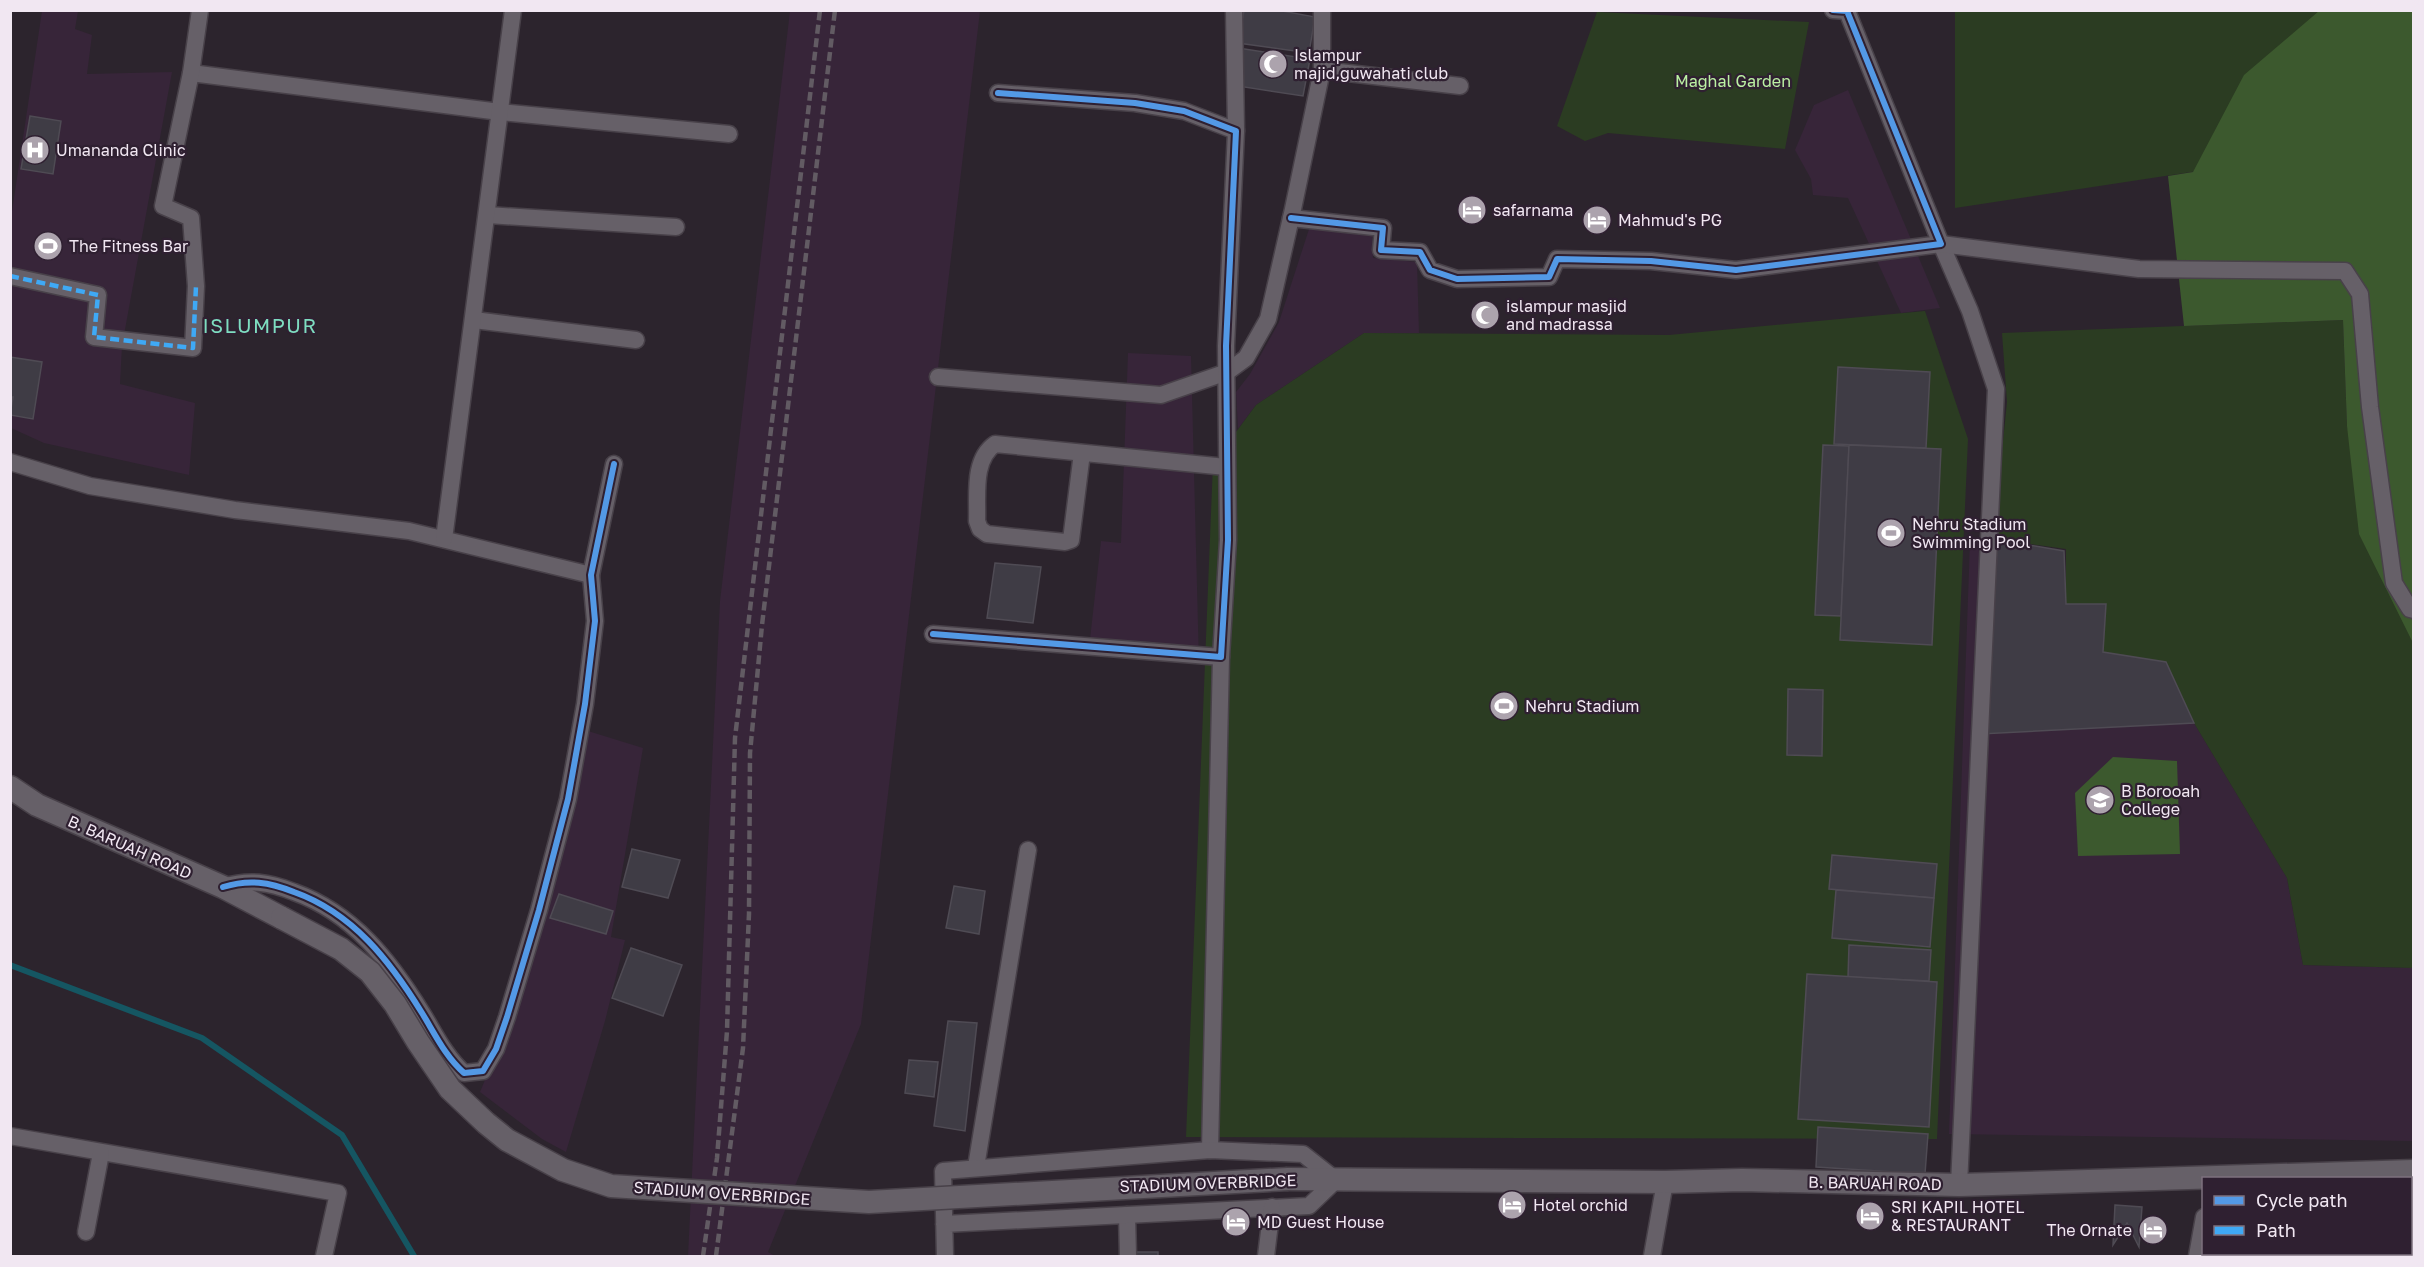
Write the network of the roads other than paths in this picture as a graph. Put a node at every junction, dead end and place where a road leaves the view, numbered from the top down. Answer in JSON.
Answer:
{"nodes":[{"id":1,"x":200,"y":10,"type":"edge"},
{"id":2,"x":513,"y":10,"type":"edge"},
{"id":3,"x":1234,"y":10,"type":"edge"},
{"id":4,"x":1322,"y":10,"type":"edge"},
{"id":5,"x":1833,"y":10,"type":"edge"},
{"id":6,"x":1322,"y":70,"type":"junction"},
{"id":7,"x":191,"y":73,"type":"junction"},
{"id":8,"x":1460,"y":86,"type":"dead end"},
{"id":9,"x":998,"y":93,"type":"dead end"},
{"id":10,"x":500,"y":112,"type":"junction"},
{"id":11,"x":1236,"y":131,"type":"junction"},
{"id":12,"x":729,"y":134,"type":"dead end"},
{"id":13,"x":488,"y":214,"type":"junction"},
{"id":14,"x":1291,"y":218,"type":"junction"},
{"id":15,"x":676,"y":227,"type":"dead end"},
{"id":16,"x":1941,"y":244,"type":"junction"},
{"id":17,"x":10,"y":276,"type":"edge"},
{"id":18,"x":474,"y":320,"type":"junction"},
{"id":19,"x":636,"y":340,"type":"dead end"},
{"id":20,"x":1227,"y":372,"type":"junction"},
{"id":21,"x":938,"y":377,"type":"dead end"},
{"id":22,"x":1082,"y":453,"type":"junction"},
{"id":23,"x":10,"y":462,"type":"edge"},
{"id":24,"x":614,"y":464,"type":"dead end"},
{"id":25,"x":1226,"y":467,"type":"junction"},
{"id":26,"x":444,"y":539,"type":"junction"},
{"id":27,"x":591,"y":575,"type":"junction"},
{"id":28,"x":2414,"y":610,"type":"edge"},
{"id":29,"x":933,"y":634,"type":"dead end"},
{"id":30,"x":1221,"y":657,"type":"junction"},
{"id":31,"x":10,"y":788,"type":"edge"},
{"id":32,"x":37,"y":805,"type":"junction"},
{"id":33,"x":10,"y":806,"type":"edge"},
{"id":34,"x":1028,"y":850,"type":"dead end"},
{"id":35,"x":223,"y":887,"type":"junction"},
{"id":36,"x":10,"y":1136,"type":"edge"},
{"id":37,"x":1210,"y":1150,"type":"junction"},
{"id":38,"x":100,"y":1153,"type":"junction"},
{"id":39,"x":976,"y":1167,"type":"junction"},
{"id":40,"x":2414,"y":1171,"type":"edge"},
{"id":41,"x":2385,"y":1175,"type":"edge"},
{"id":42,"x":2268,"y":1177,"type":"edge"},
{"id":43,"x":2202,"y":1178,"type":"edge"},
{"id":44,"x":1336,"y":1180,"type":"junction"},
{"id":45,"x":1665,"y":1182,"type":"junction"},
{"id":46,"x":1959,"y":1185,"type":"junction"},
{"id":47,"x":1272,"y":1208,"type":"junction"},
{"id":48,"x":1127,"y":1215,"type":"junction"},
{"id":49,"x":944,"y":1224,"type":"junction"},
{"id":50,"x":2202,"y":1228,"type":"edge"},
{"id":51,"x":86,"y":1232,"type":"dead end"},
{"id":52,"x":324,"y":1257,"type":"edge"},
{"id":53,"x":945,"y":1257,"type":"edge"},
{"id":54,"x":1128,"y":1257,"type":"edge"},
{"id":55,"x":1266,"y":1257,"type":"edge"},
{"id":56,"x":1652,"y":1257,"type":"edge"},
{"id":57,"x":2197,"y":1257,"type":"edge"}],
"edges":[{"from":1,"to":7,"type":"street"},
{"from":2,"to":10,"type":"street"},
{"from":3,"to":11,"type":"street"},
{"from":4,"to":6,"type":"street"},
{"from":5,"to":16,"type":"street"},
{"from":6,"to":8,"type":"street"},
{"from":6,"to":14,"type":"street"},
{"from":7,"to":10,"type":"street"},
{"from":7,"to":17,"type":"street"},
{"from":9,"to":11,"type":"street"},
{"from":10,"to":12,"type":"street"},
{"from":10,"to":13,"type":"street"},
{"from":11,"to":20,"type":"street"},
{"from":13,"to":15,"type":"street"},
{"from":13,"to":18,"type":"street"},
{"from":14,"to":16,"type":"street"},
{"from":14,"to":20,"type":"street"},
{"from":16,"to":28,"type":"street"},
{"from":16,"to":46,"type":"street"},
{"from":18,"to":19,"type":"street"},
{"from":18,"to":26,"type":"street"},
{"from":20,"to":21,"type":"street"},
{"from":20,"to":25,"type":"street"},
{"from":22,"to":22,"type":"street"},
{"from":22,"to":25,"type":"street"},
{"from":23,"to":26,"type":"street"},
{"from":24,"to":27,"type":"street"},
{"from":25,"to":30,"type":"street"},
{"from":26,"to":27,"type":"street"},
{"from":27,"to":35,"type":"street"},
{"from":29,"to":30,"type":"street"},
{"from":30,"to":37,"type":"street"},
{"from":31,"to":32,"type":"main road","name":"B. BARUAH ROAD"},
{"from":32,"to":33,"type":"main road","name":"B. BARUAH ROAD"},
{"from":32,"to":35,"type":"main road","name":"B. BARUAH ROAD"},
{"from":34,"to":39,"type":"street"},
{"from":35,"to":44,"type":"main road","name":"STADIUM OVERBRIDGE","bridge":true},
{"from":36,"to":38,"type":"street"},
{"from":37,"to":39,"type":"street"},
{"from":37,"to":44,"type":"street"},
{"from":38,"to":51,"type":"street"},
{"from":38,"to":52,"type":"street"},
{"from":39,"to":49,"type":"street"},
{"from":40,"to":41,"type":"main road","name":"B. BARUAH ROAD"},
{"from":41,"to":42,"type":"main road","name":"B. BARUAH ROAD"},
{"from":43,"to":46,"type":"main road","name":"B. BARUAH ROAD"},
{"from":44,"to":45,"type":"main road","name":"B. BARUAH ROAD"},
{"from":44,"to":47,"type":"street"},
{"from":45,"to":46,"type":"main road","name":"B. BARUAH ROAD"},
{"from":45,"to":56,"type":"street"},
{"from":47,"to":48,"type":"street"},
{"from":47,"to":55,"type":"street"},
{"from":48,"to":49,"type":"street"},
{"from":48,"to":54,"type":"street"},
{"from":49,"to":53,"type":"street"},
{"from":50,"to":57,"type":"street"}]}
